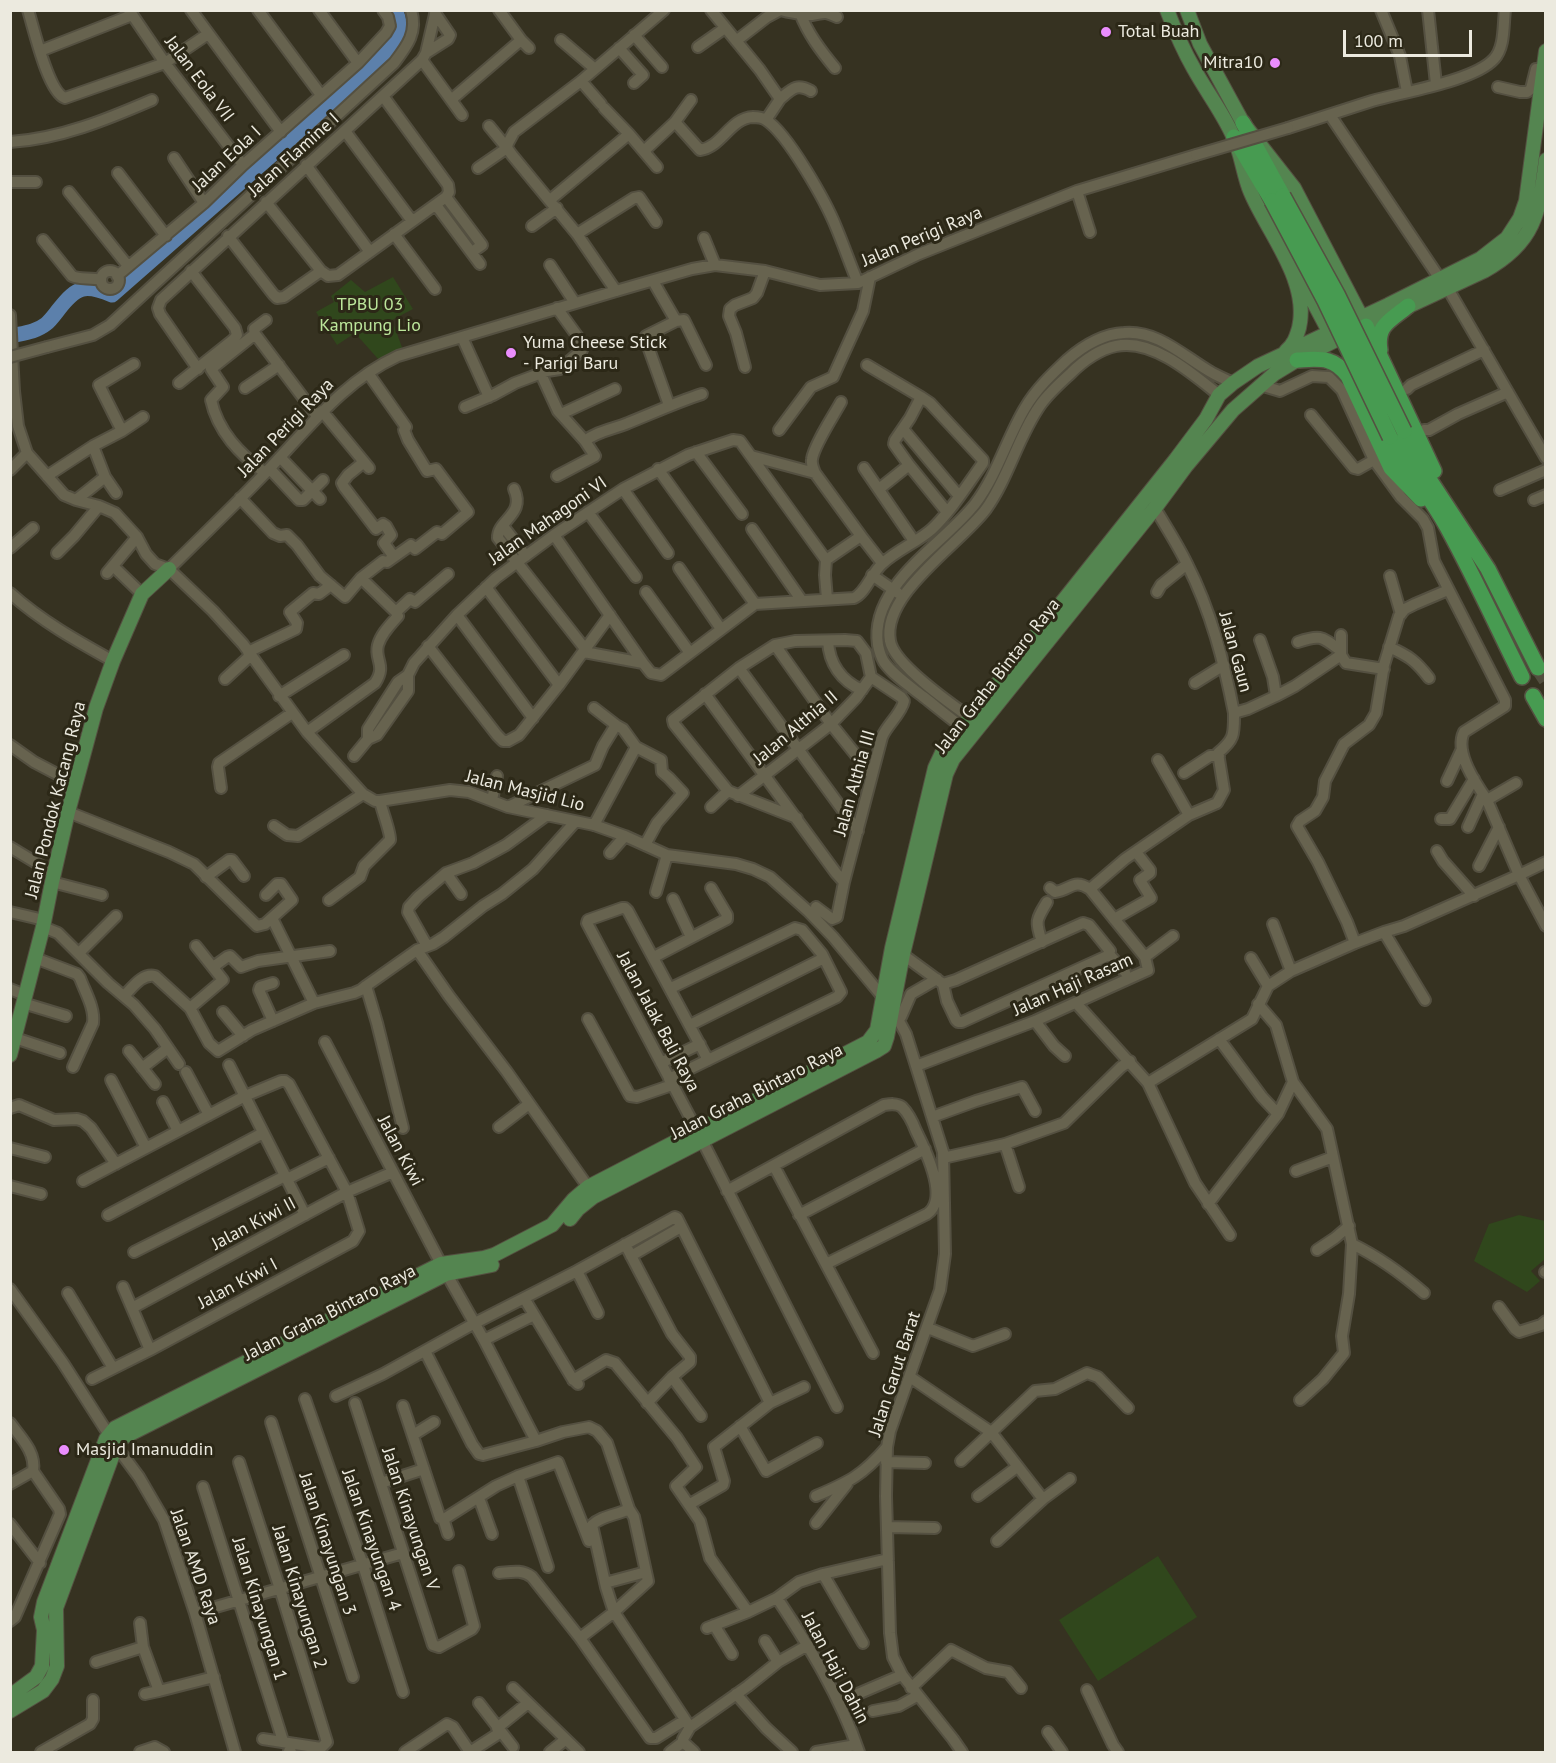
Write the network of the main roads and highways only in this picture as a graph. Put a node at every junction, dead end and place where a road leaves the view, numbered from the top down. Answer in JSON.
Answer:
{"nodes":[{"id":1,"x":1167,"y":10,"type":"edge"},
{"id":2,"x":1187,"y":10,"type":"edge"},
{"id":3,"x":1545,"y":51,"type":"edge"},
{"id":4,"x":1243,"y":123,"type":"junction"},
{"id":5,"x":1234,"y":137,"type":"junction"},
{"id":6,"x":1545,"y":160,"type":"edge"},
{"id":7,"x":1278,"y":198,"type":"junction"},
{"id":8,"x":1278,"y":242,"type":"junction"},
{"id":9,"x":1505,"y":249,"type":"junction"},
{"id":10,"x":1444,"y":283,"type":"junction"},
{"id":11,"x":1408,"y":306,"type":"junction"},
{"id":12,"x":1364,"y":322,"type":"junction"},
{"id":13,"x":1332,"y":337,"type":"junction"},
{"id":14,"x":1279,"y":356,"type":"junction"},
{"id":15,"x":1380,"y":356,"type":"junction"},
{"id":16,"x":1297,"y":360,"type":"junction"},
{"id":17,"x":1453,"y":525,"type":"junction"},
{"id":18,"x":169,"y":568,"type":"road end"},
{"id":19,"x":1538,"y":668,"type":"tunnel mouth"},
{"id":20,"x":1522,"y":677,"type":"tunnel mouth"},
{"id":21,"x":1533,"y":696,"type":"dead end"},
{"id":22,"x":1545,"y":719,"type":"edge"},
{"id":23,"x":971,"y":726,"type":"junction"},
{"id":24,"x":10,"y":1055,"type":"edge"},
{"id":25,"x":699,"y":1135,"type":"junction"},
{"id":26,"x":444,"y":1269,"type":"junction"},
{"id":27,"x":62,"y":1573,"type":"junction"},
{"id":28,"x":14,"y":1691,"type":"edge"},
{"id":29,"x":10,"y":1711,"type":"edge"}],
"edges":[{"from":1,"to":5,"type":"main road"},
{"from":2,"to":4,"type":"main road"},
{"from":3,"to":9,"type":"main road"},
{"from":4,"to":7,"type":"highway"},
{"from":4,"to":12,"type":"main road"},
{"from":5,"to":7,"type":"highway"},
{"from":5,"to":8,"type":"main road"},
{"from":6,"to":9,"type":"main road"},
{"from":7,"to":17,"type":"highway","bridge":true},
{"from":8,"to":13,"type":"main road"},
{"from":8,"to":14,"type":"main road"},
{"from":9,"to":10,"type":"main road"},
{"from":10,"to":11,"type":"main road"},
{"from":10,"to":12,"type":"main road"},
{"from":11,"to":12,"type":"main road"},
{"from":11,"to":15,"type":"highway"},
{"from":12,"to":13,"type":"main road","name":"Jalan Graha Bintaro Raya"},
{"from":12,"to":15,"type":"highway"},
{"from":13,"to":14,"type":"main road","name":"Jalan Graha Bintaro Raya"},
{"from":13,"to":16,"type":"main road","name":"Jalan Graha Bintaro Raya"},
{"from":14,"to":23,"type":"main road","name":"Jalan Graha Bintaro Raya"},
{"from":15,"to":17,"type":"highway"},
{"from":16,"to":17,"type":"highway"},
{"from":16,"to":23,"type":"main road","name":"Jalan Graha Bintaro Raya"},
{"from":17,"to":19,"type":"highway"},
{"from":17,"to":20,"type":"highway"},
{"from":18,"to":24,"type":"main road","name":"Jalan Pondok Kacang Raya"},
{"from":21,"to":22,"type":"highway"},
{"from":23,"to":25,"type":"main road","name":"Jalan Graha Bintaro Raya"},
{"from":25,"to":26,"type":"main road","name":"Jalan Graha Bintaro Raya"},
{"from":25,"to":26,"type":"main road","name":"Jalan Graha Bintaro Raya"},
{"from":26,"to":27,"type":"main road","name":"Jalan Graha Bintaro Raya"},
{"from":27,"to":28,"type":"main road"},
{"from":27,"to":29,"type":"main road"}]}
